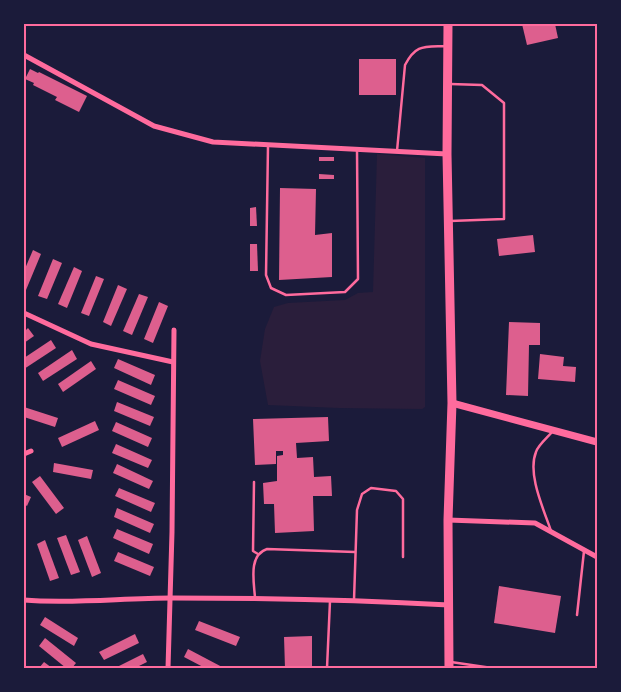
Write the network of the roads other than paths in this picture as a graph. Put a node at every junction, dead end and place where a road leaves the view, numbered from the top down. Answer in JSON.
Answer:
{"nodes":[{"id":1,"x":448,"y":24,"type":"edge"},
{"id":2,"x":448,"y":46,"type":"junction"},
{"id":3,"x":24,"y":55,"type":"edge"},
{"id":4,"x":448,"y":84,"type":"junction"},
{"id":5,"x":268,"y":144,"type":"junction"},
{"id":6,"x":357,"y":149,"type":"junction"},
{"id":7,"x":397,"y":151,"type":"junction"},
{"id":8,"x":447,"y":154,"type":"junction"},
{"id":9,"x":449,"y":221,"type":"junction"},
{"id":10,"x":24,"y":313,"type":"edge"},
{"id":11,"x":174,"y":330,"type":"dead end"},
{"id":12,"x":173,"y":362,"type":"junction"},
{"id":13,"x":452,"y":403,"type":"junction"},
{"id":14,"x":554,"y":430,"type":"junction"},
{"id":15,"x":597,"y":442,"type":"edge"},
{"id":16,"x":31,"y":451,"type":"dead end"},
{"id":17,"x":24,"y":454,"type":"edge"},
{"id":18,"x":254,"y":482,"type":"dead end"},
{"id":19,"x":448,"y":520,"type":"junction"},
{"id":20,"x":552,"y":532,"type":"junction"},
{"id":21,"x":584,"y":549,"type":"junction"},
{"id":22,"x":355,"y":552,"type":"junction"},
{"id":23,"x":258,"y":554,"type":"junction"},
{"id":24,"x":403,"y":557,"type":"dead end"},
{"id":25,"x":597,"y":557,"type":"edge"},
{"id":26,"x":170,"y":598,"type":"junction"},
{"id":27,"x":24,"y":600,"type":"edge"},
{"id":28,"x":255,"y":600,"type":"junction"},
{"id":29,"x":330,"y":601,"type":"junction"},
{"id":30,"x":354,"y":601,"type":"junction"},
{"id":31,"x":450,"y":605,"type":"junction"},
{"id":32,"x":577,"y":615,"type":"dead end"},
{"id":33,"x":449,"y":665,"type":"edge"},
{"id":34,"x":168,"y":668,"type":"edge"},
{"id":35,"x":327,"y":668,"type":"edge"},
{"id":36,"x":492,"y":668,"type":"edge"}],
"edges":[{"from":1,"to":2,"type":"main road"},
{"from":2,"to":4,"type":"main road"},
{"from":2,"to":7,"type":"lane"},
{"from":3,"to":5,"type":"street"},
{"from":4,"to":8,"type":"main road"},
{"from":4,"to":9,"type":"lane"},
{"from":5,"to":6,"type":"street"},
{"from":5,"to":6,"type":"lane"},
{"from":6,"to":7,"type":"street"},
{"from":7,"to":8,"type":"street"},
{"from":8,"to":9,"type":"main road"},
{"from":9,"to":13,"type":"main road"},
{"from":10,"to":12,"type":"street"},
{"from":11,"to":12,"type":"street"},
{"from":12,"to":26,"type":"street"},
{"from":13,"to":14,"type":"street"},
{"from":13,"to":19,"type":"main road"},
{"from":14,"to":15,"type":"street"},
{"from":14,"to":20,"type":"lane"},
{"from":16,"to":17,"type":"street"},
{"from":18,"to":23,"type":"lane"},
{"from":19,"to":20,"type":"street"},
{"from":19,"to":31,"type":"main road"},
{"from":20,"to":21,"type":"street"},
{"from":21,"to":25,"type":"street"},
{"from":21,"to":32,"type":"lane"},
{"from":22,"to":23,"type":"lane"},
{"from":22,"to":24,"type":"lane"},
{"from":22,"to":30,"type":"lane"},
{"from":23,"to":28,"type":"lane"},
{"from":26,"to":27,"type":"street"},
{"from":26,"to":28,"type":"street"},
{"from":26,"to":34,"type":"street"},
{"from":28,"to":29,"type":"street"},
{"from":29,"to":30,"type":"street"},
{"from":29,"to":35,"type":"lane"},
{"from":30,"to":31,"type":"street"},
{"from":31,"to":33,"type":"main road"},
{"from":33,"to":36,"type":"lane"}]}
